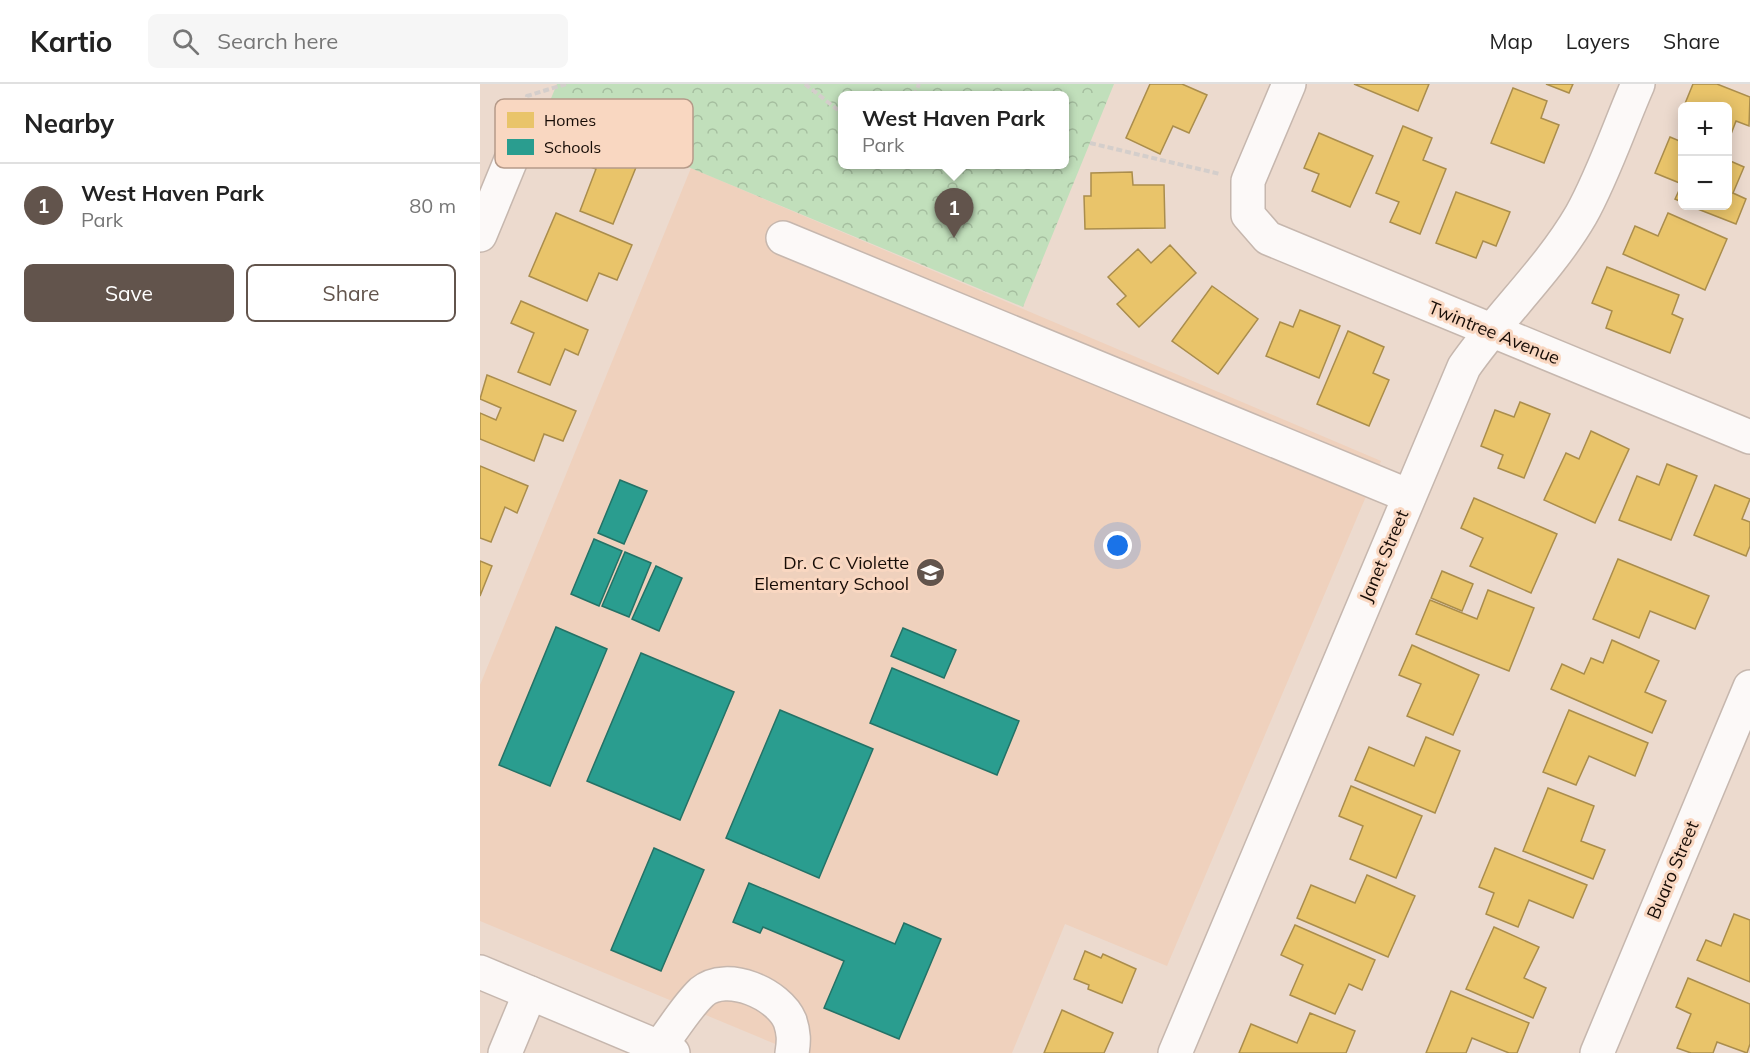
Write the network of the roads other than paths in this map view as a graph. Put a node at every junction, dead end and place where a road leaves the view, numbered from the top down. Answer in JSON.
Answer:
{"nodes":[{"id":1,"x":1289,"y":84,"type":"edge"},
{"id":2,"x":1638,"y":84,"type":"edge"},
{"id":3,"x":508,"y":168,"type":"edge"},
{"id":4,"x":480,"y":235,"type":"edge"},
{"id":5,"x":783,"y":238,"type":"dead end"},
{"id":6,"x":1489,"y":331,"type":"junction"},
{"id":7,"x":1750,"y":437,"type":"edge"},
{"id":8,"x":1409,"y":496,"type":"junction"},
{"id":9,"x":1750,"y":687,"type":"edge"},
{"id":10,"x":480,"y":972,"type":"edge"},
{"id":11,"x":530,"y":993,"type":"junction"},
{"id":12,"x":666,"y":1050,"type":"edge"},
{"id":13,"x":505,"y":1053,"type":"edge"},
{"id":14,"x":792,"y":1053,"type":"edge"},
{"id":15,"x":1175,"y":1053,"type":"edge"},
{"id":16,"x":1597,"y":1053,"type":"edge"}],
"edges":[{"from":1,"to":6,"type":"street","name":"Twintree Avenue"},
{"from":2,"to":6,"type":"street","name":"Janet Street"},
{"from":3,"to":4,"type":"street"},
{"from":5,"to":8,"type":"street"},
{"from":6,"to":7,"type":"street","name":"Twintree Avenue"},
{"from":6,"to":8,"type":"street","name":"Janet Street"},
{"from":8,"to":15,"type":"street","name":"Janet Street"},
{"from":9,"to":16,"type":"street","name":"Buaro Street"},
{"from":10,"to":11,"type":"street"},
{"from":11,"to":12,"type":"street"},
{"from":11,"to":13,"type":"street"},
{"from":12,"to":14,"type":"street"}]}
